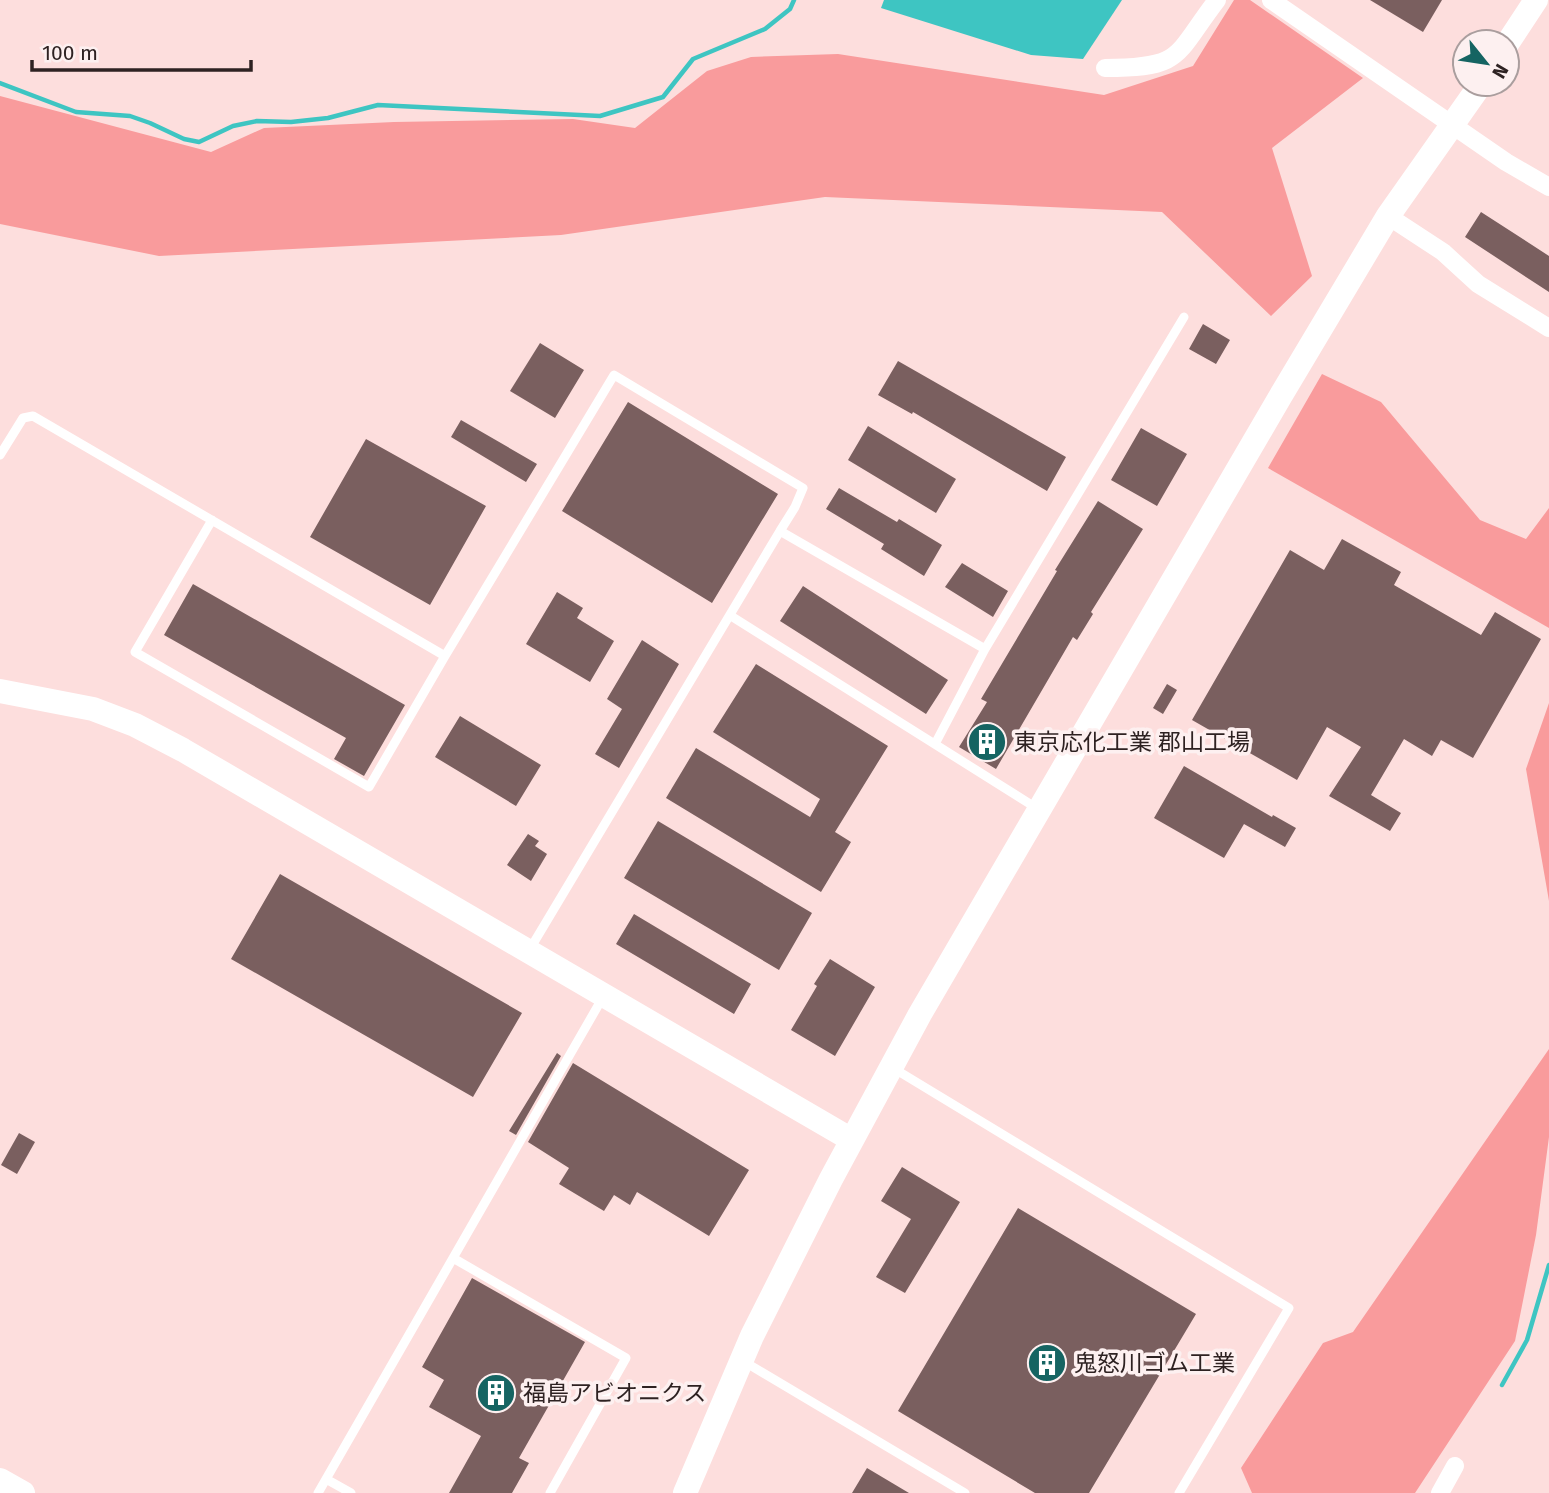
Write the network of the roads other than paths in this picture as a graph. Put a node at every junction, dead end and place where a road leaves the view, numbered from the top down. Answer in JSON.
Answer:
{"nodes":[{"id":1,"x":1217,"y":0,"type":"edge"},
{"id":2,"x":1271,"y":0,"type":"edge"},
{"id":3,"x":1536,"y":0,"type":"edge"},
{"id":4,"x":1518,"y":28,"type":"edge"},
{"id":5,"x":1105,"y":68,"type":"dead end"},
{"id":6,"x":1471,"y":98,"type":"edge"},
{"id":7,"x":1453,"y":125,"type":"junction"},
{"id":8,"x":1549,"y":187,"type":"edge"},
{"id":9,"x":1388,"y":216,"type":"junction"},
{"id":10,"x":1184,"y":317,"type":"dead end"},
{"id":11,"x":1549,"y":328,"type":"edge"},
{"id":12,"x":0,"y":455,"type":"edge"},
{"id":13,"x":212,"y":520,"type":"junction"},
{"id":14,"x":780,"y":531,"type":"junction"},
{"id":15,"x":731,"y":615,"type":"junction"},
{"id":16,"x":985,"y":649,"type":"junction"},
{"id":17,"x":445,"y":656,"type":"junction"},
{"id":18,"x":0,"y":691,"type":"edge"},
{"id":19,"x":935,"y":744,"type":"junction"},
{"id":20,"x":1040,"y":810,"type":"junction"},
{"id":21,"x":529,"y":951,"type":"junction"},
{"id":22,"x":604,"y":996,"type":"junction"},
{"id":23,"x":891,"y":1067,"type":"junction"},
{"id":24,"x":852,"y":1140,"type":"junction"},
{"id":25,"x":453,"y":1258,"type":"junction"},
{"id":26,"x":741,"y":1360,"type":"junction"},
{"id":27,"x":1455,"y":1466,"type":"dead end"},
{"id":28,"x":326,"y":1479,"type":"junction"},
{"id":29,"x":0,"y":1480,"type":"edge"},
{"id":30,"x":23,"y":1493,"type":"edge"},
{"id":31,"x":318,"y":1493,"type":"edge"},
{"id":32,"x":351,"y":1493,"type":"edge"},
{"id":33,"x":550,"y":1493,"type":"edge"},
{"id":34,"x":685,"y":1493,"type":"edge"},
{"id":35,"x":965,"y":1493,"type":"edge"},
{"id":36,"x":1179,"y":1493,"type":"edge"},
{"id":37,"x":1440,"y":1493,"type":"edge"}],
"edges":[{"from":1,"to":5,"type":"street"},
{"from":2,"to":7,"type":"street"},
{"from":3,"to":4,"type":"street"},
{"from":6,"to":7,"type":"street"},
{"from":7,"to":8,"type":"street"},
{"from":7,"to":9,"type":"street"},
{"from":9,"to":11,"type":"street"},
{"from":9,"to":20,"type":"street"},
{"from":10,"to":16,"type":"lane"},
{"from":12,"to":13,"type":"lane"},
{"from":13,"to":17,"type":"lane"},
{"from":13,"to":17,"type":"lane"},
{"from":14,"to":15,"type":"lane"},
{"from":14,"to":16,"type":"lane"},
{"from":14,"to":17,"type":"lane"},
{"from":15,"to":19,"type":"lane"},
{"from":15,"to":21,"type":"lane"},
{"from":16,"to":19,"type":"lane"},
{"from":18,"to":21,"type":"street"},
{"from":19,"to":20,"type":"lane"},
{"from":20,"to":23,"type":"street"},
{"from":21,"to":22,"type":"street"},
{"from":22,"to":24,"type":"street"},
{"from":22,"to":25,"type":"lane"},
{"from":23,"to":24,"type":"street"},
{"from":23,"to":36,"type":"lane"},
{"from":24,"to":26,"type":"street"},
{"from":25,"to":28,"type":"lane"},
{"from":25,"to":33,"type":"lane"},
{"from":26,"to":34,"type":"street"},
{"from":26,"to":35,"type":"lane"},
{"from":27,"to":37,"type":"street"},
{"from":28,"to":31,"type":"lane"},
{"from":28,"to":32,"type":"lane"},
{"from":29,"to":30,"type":"street"}]}
